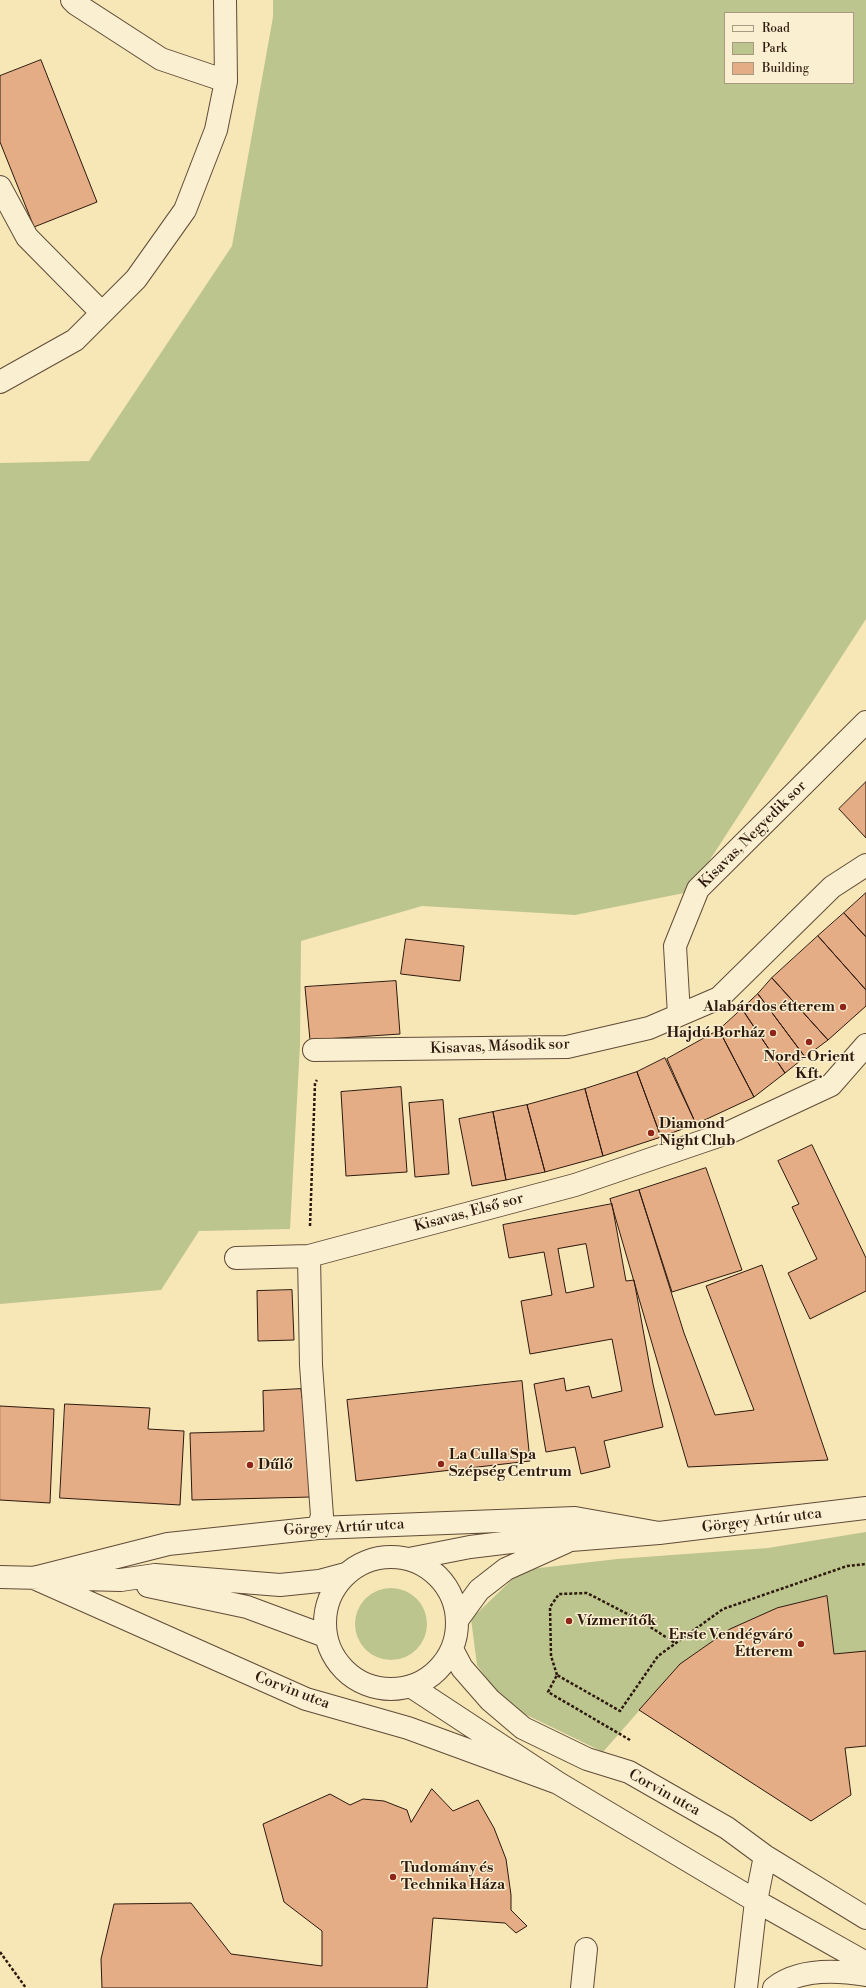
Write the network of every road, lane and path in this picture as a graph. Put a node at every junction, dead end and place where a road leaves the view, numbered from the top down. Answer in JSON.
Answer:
{"nodes":[{"id":1,"x":72,"y":0,"type":"edge"},
{"id":2,"x":225,"y":0,"type":"edge"},
{"id":3,"x":226,"y":81,"type":"junction"},
{"id":4,"x":0,"y":188,"type":"edge"},
{"id":5,"x":102,"y":313,"type":"junction"},
{"id":6,"x":0,"y":382,"type":"edge"},
{"id":7,"x":866,"y":722,"type":"edge"},
{"id":8,"x":866,"y":865,"type":"edge"},
{"id":9,"x":679,"y":1015,"type":"junction"},
{"id":10,"x":866,"y":1045,"type":"edge"},
{"id":11,"x":314,"y":1050,"type":"dead end"},
{"id":12,"x":339,"y":1051,"type":"junction"},
{"id":13,"x":309,"y":1256,"type":"junction"},
{"id":14,"x":236,"y":1258,"type":"dead end"},
{"id":15,"x":866,"y":1508,"type":"edge"},
{"id":16,"x":318,"y":1528,"type":"junction"},
{"id":17,"x":658,"y":1533,"type":"junction"},
{"id":18,"x":571,"y":1540,"type":"junction"},
{"id":19,"x":409,"y":1559,"type":"junction"},
{"id":20,"x":866,"y":1564,"type":"edge"},
{"id":21,"x":345,"y":1574,"type":"junction"},
{"id":22,"x":0,"y":1577,"type":"edge"},
{"id":23,"x":34,"y":1578,"type":"junction"},
{"id":24,"x":121,"y":1580,"type":"junction"},
{"id":25,"x":458,"y":1619,"type":"junction"},
{"id":26,"x":325,"y":1636,"type":"junction"},
{"id":27,"x":675,"y":1644,"type":"junction"},
{"id":28,"x":452,"y":1649,"type":"junction"},
{"id":29,"x":557,"y":1675,"type":"junction"},
{"id":30,"x":412,"y":1687,"type":"junction"},
{"id":31,"x":632,"y":1741,"type":"dead end"},
{"id":32,"x":558,"y":1783,"type":"junction"},
{"id":33,"x":766,"y":1856,"type":"junction"},
{"id":34,"x":756,"y":1900,"type":"junction"},
{"id":35,"x":866,"y":1918,"type":"edge"},
{"id":36,"x":586,"y":1950,"type":"dead end"},
{"id":37,"x":0,"y":1952,"type":"edge"},
{"id":38,"x":866,"y":1963,"type":"edge"},
{"id":39,"x":866,"y":1975,"type":"edge"},
{"id":40,"x":26,"y":1988,"type":"edge"},
{"id":41,"x":582,"y":1988,"type":"edge"},
{"id":42,"x":746,"y":1988,"type":"edge"},
{"id":43,"x":774,"y":1988,"type":"edge"}],
"edges":[{"from":1,"to":3,"type":"street"},
{"from":2,"to":3,"type":"street"},
{"from":3,"to":5,"type":"street"},
{"from":4,"to":5,"type":"street"},
{"from":5,"to":6,"type":"street"},
{"from":7,"to":9,"type":"street","name":"Kisavas, Negyedik sor"},
{"from":8,"to":9,"type":"street","name":"Kisavas, Második sor"},
{"from":9,"to":12,"type":"street","name":"Kisavas, Második sor"},
{"from":10,"to":13,"type":"street","name":"Kisavas, Első sor"},
{"from":11,"to":12,"type":"street","name":"Kisavas, Második sor"},
{"from":12,"to":13,"type":"path"},
{"from":13,"to":14,"type":"street","name":"Kisavas, Első sor"},
{"from":13,"to":16,"type":"street"},
{"from":15,"to":17,"type":"street","name":"Görgey Artúr utca"},
{"from":16,"to":17,"type":"street","name":"Görgey Artúr utca"},
{"from":16,"to":23,"type":"street","name":"Görgey Artúr utca"},
{"from":17,"to":18,"type":"street","name":"Görgey Artúr utca"},
{"from":18,"to":19,"type":"street","name":"Görgey Artúr utca"},
{"from":18,"to":25,"type":"street","name":"Görgey Artúr utca"},
{"from":19,"to":21,"type":"street"},
{"from":19,"to":25,"type":"street"},
{"from":20,"to":27,"type":"path"},
{"from":21,"to":24,"type":"street","name":"Görgey Artúr utca"},
{"from":21,"to":26,"type":"street"},
{"from":22,"to":23,"type":"street","name":"Görgey Artúr utca"},
{"from":23,"to":24,"type":"street","name":"Görgey Artúr utca"},
{"from":23,"to":32,"type":"street","name":"Corvin utca"},
{"from":24,"to":26,"type":"street","name":"Görgey Artúr utca"},
{"from":25,"to":28,"type":"street"},
{"from":26,"to":30,"type":"street"},
{"from":27,"to":29,"type":"path"},
{"from":27,"to":29,"type":"path"},
{"from":28,"to":30,"type":"street"},
{"from":28,"to":33,"type":"street","name":"Corvin utca"},
{"from":29,"to":31,"type":"path"},
{"from":30,"to":32,"type":"street","name":"Corvin utca"},
{"from":32,"to":34,"type":"street","name":"Corvin utca"},
{"from":33,"to":34,"type":"street"},
{"from":33,"to":35,"type":"street","name":"Corvin utca"},
{"from":34,"to":38,"type":"street","name":"Corvin utca"},
{"from":34,"to":42,"type":"street"},
{"from":36,"to":41,"type":"street"},
{"from":37,"to":40,"type":"path"},
{"from":39,"to":43,"type":"street"}]}
